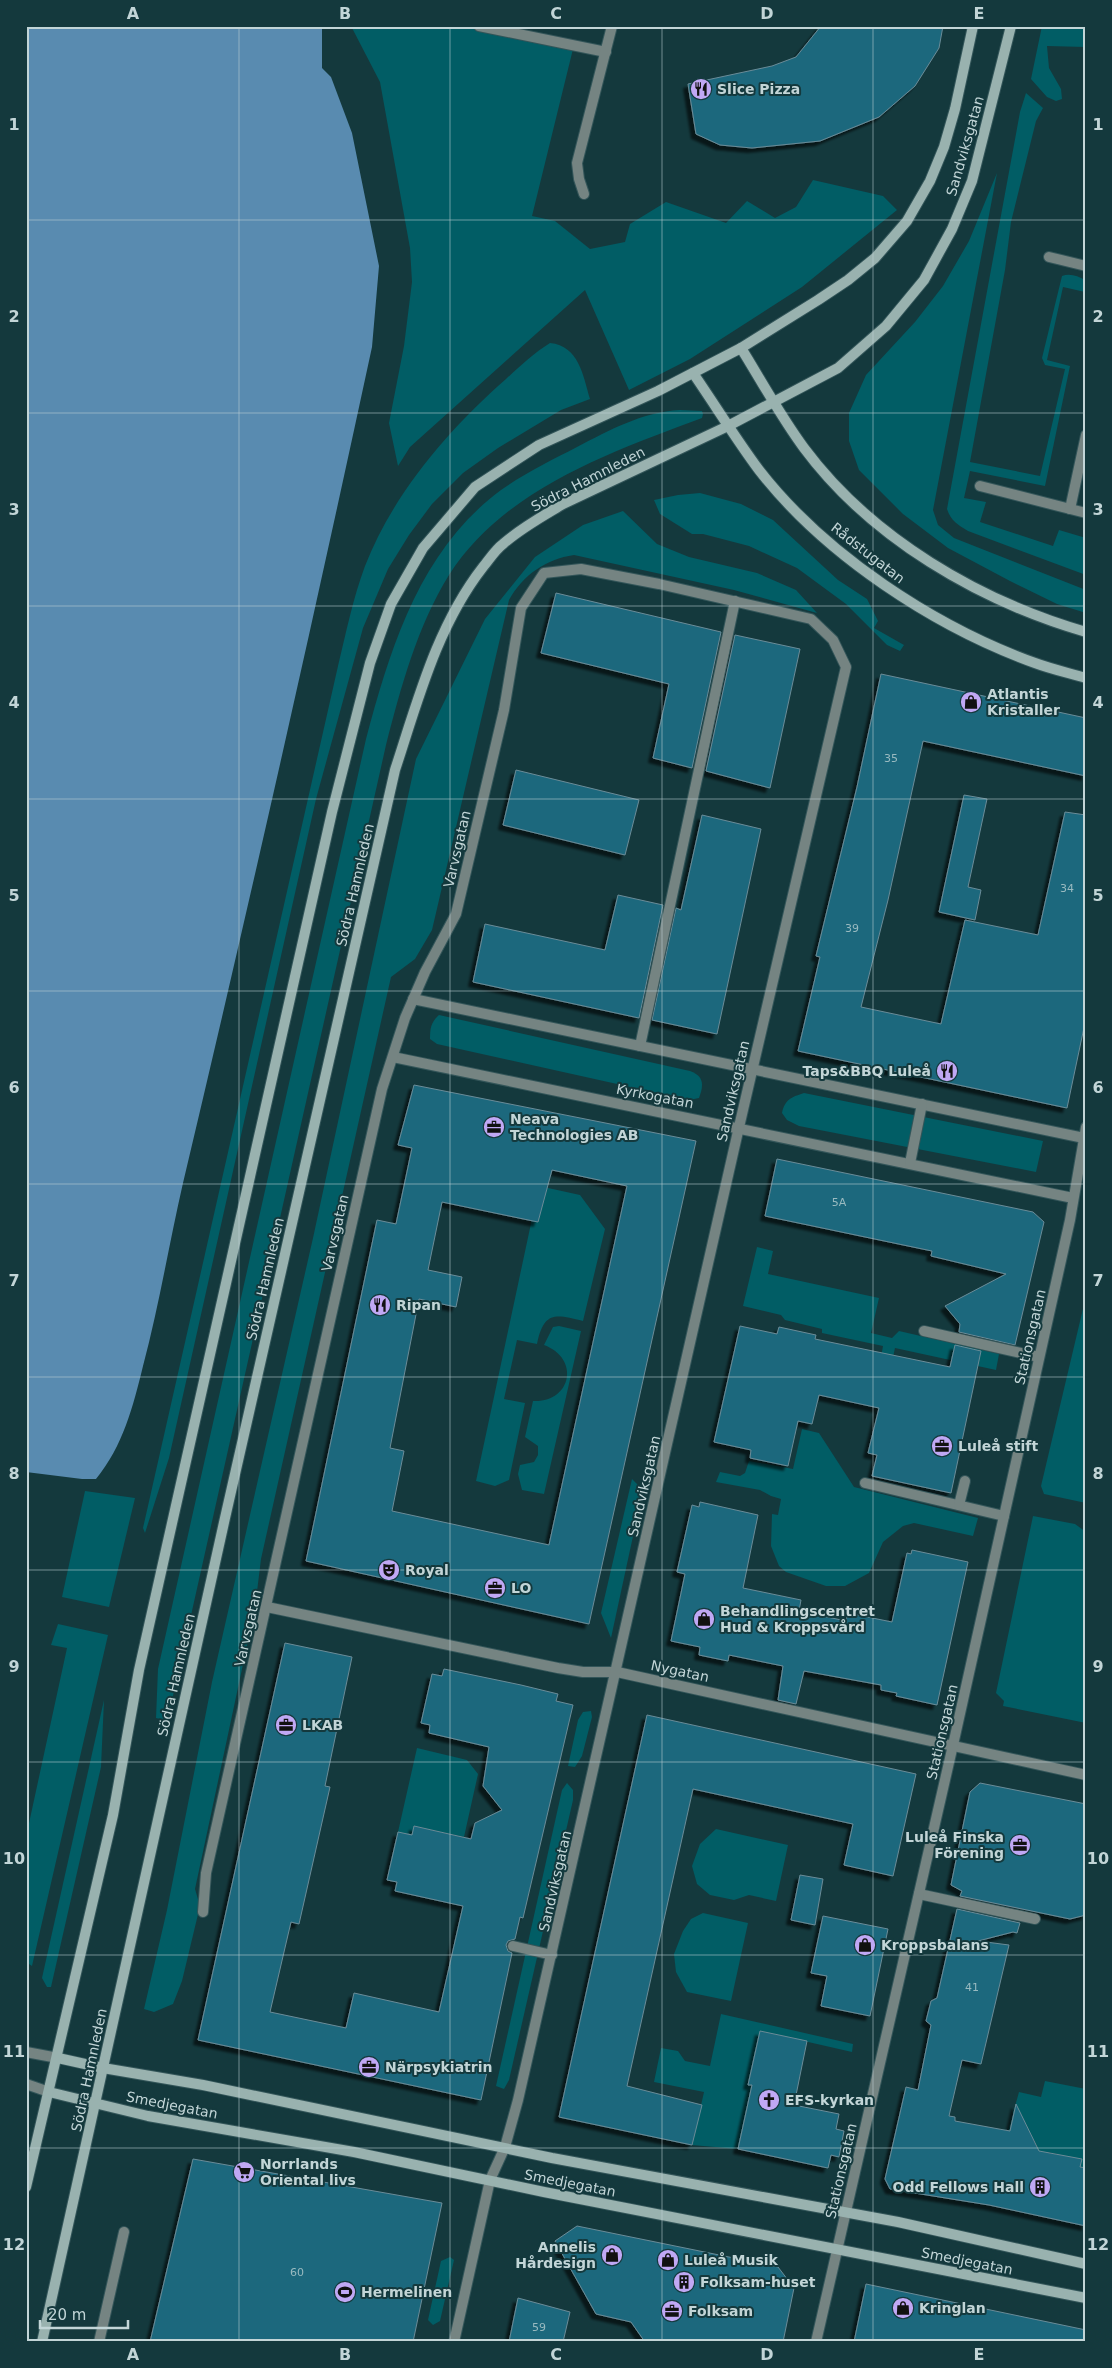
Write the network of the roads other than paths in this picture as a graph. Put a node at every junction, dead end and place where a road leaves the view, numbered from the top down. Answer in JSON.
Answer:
{"nodes":[{"id":1,"x":479,"y":26,"type":"edge"},
{"id":2,"x":612,"y":26,"type":"edge"},
{"id":3,"x":973,"y":26,"type":"edge"},
{"id":4,"x":1011,"y":26,"type":"edge"},
{"id":5,"x":606,"y":52,"type":"junction"},
{"id":6,"x":584,"y":194,"type":"dead end"},
{"id":7,"x":1049,"y":258,"type":"dead end"},
{"id":8,"x":1086,"y":266,"type":"edge"},
{"id":9,"x":741,"y":348,"type":"junction"},
{"id":10,"x":694,"y":373,"type":"junction"},
{"id":11,"x":774,"y":402,"type":"junction"},
{"id":12,"x":728,"y":426,"type":"junction"},
{"id":13,"x":1086,"y":436,"type":"edge"},
{"id":14,"x":980,"y":486,"type":"dead end"},
{"id":15,"x":1070,"y":509,"type":"junction"},
{"id":16,"x":1086,"y":513,"type":"edge"},
{"id":17,"x":735,"y":601,"type":"junction"},
{"id":18,"x":1086,"y":632,"type":"edge"},
{"id":19,"x":1086,"y":678,"type":"edge"},
{"id":20,"x":413,"y":999,"type":"junction"},
{"id":21,"x":640,"y":1046,"type":"junction"},
{"id":22,"x":393,"y":1057,"type":"junction"},
{"id":23,"x":752,"y":1069,"type":"junction"},
{"id":24,"x":922,"y":1104,"type":"junction"},
{"id":25,"x":739,"y":1127,"type":"junction"},
{"id":26,"x":1085,"y":1132,"type":"edge"},
{"id":27,"x":910,"y":1163,"type":"junction"},
{"id":28,"x":1082,"y":1168,"type":"edge"},
{"id":29,"x":1073,"y":1198,"type":"junction"},
{"id":30,"x":924,"y":1331,"type":"dead end"},
{"id":31,"x":1039,"y":1357,"type":"junction"},
{"id":32,"x":965,"y":1481,"type":"dead end"},
{"id":33,"x":865,"y":1483,"type":"dead end"},
{"id":34,"x":959,"y":1505,"type":"junction"},
{"id":35,"x":1004,"y":1516,"type":"junction"},
{"id":36,"x":267,"y":1607,"type":"junction"},
{"id":37,"x":617,"y":1672,"type":"junction"},
{"id":38,"x":953,"y":1745,"type":"junction"},
{"id":39,"x":1086,"y":1775,"type":"edge"},
{"id":40,"x":919,"y":1894,"type":"junction"},
{"id":41,"x":203,"y":1912,"type":"dead end"},
{"id":42,"x":1035,"y":1919,"type":"dead end"},
{"id":43,"x":513,"y":1946,"type":"dead end"},
{"id":44,"x":552,"y":1955,"type":"junction"},
{"id":45,"x":26,"y":2052,"type":"edge"},
{"id":46,"x":58,"y":2058,"type":"junction"},
{"id":47,"x":103,"y":2068,"type":"junction"},
{"id":48,"x":26,"y":2084,"type":"edge"},
{"id":49,"x":49,"y":2092,"type":"junction"},
{"id":50,"x":96,"y":2104,"type":"junction"},
{"id":51,"x":505,"y":2147,"type":"junction"},
{"id":52,"x":490,"y":2180,"type":"junction"},
{"id":53,"x":26,"y":2187,"type":"edge"},
{"id":54,"x":845,"y":2212,"type":"junction"},
{"id":55,"x":124,"y":2232,"type":"dead end"},
{"id":56,"x":836,"y":2249,"type":"junction"},
{"id":57,"x":1086,"y":2264,"type":"edge"},
{"id":58,"x":1086,"y":2298,"type":"edge"},
{"id":59,"x":42,"y":2342,"type":"edge"},
{"id":60,"x":99,"y":2342,"type":"edge"},
{"id":61,"x":454,"y":2342,"type":"edge"},
{"id":62,"x":816,"y":2342,"type":"edge"}],
"edges":[{"from":1,"to":5,"type":"street"},
{"from":2,"to":5,"type":"street"},
{"from":3,"to":9,"type":"main road","name":"Sandviksgatan"},
{"from":4,"to":11,"type":"main road","name":"Sandviksgatan"},
{"from":5,"to":6,"type":"street"},
{"from":7,"to":8,"type":"street"},
{"from":9,"to":10,"type":"main road"},
{"from":9,"to":11,"type":"main road","name":"Rådstugatan"},
{"from":10,"to":12,"type":"main road","name":"Rådstugatan"},
{"from":10,"to":46,"type":"main road"},
{"from":11,"to":12,"type":"main road","name":"Södra Hamnleden"},
{"from":11,"to":18,"type":"main road","name":"Rådstugatan"},
{"from":12,"to":19,"type":"main road","name":"Rådstugatan"},
{"from":12,"to":47,"type":"main road","name":"Södra Hamnleden"},
{"from":13,"to":15,"type":"street"},
{"from":14,"to":15,"type":"street"},
{"from":15,"to":16,"type":"street"},
{"from":17,"to":20,"type":"street","name":"Varvsgatan"},
{"from":17,"to":21,"type":"street"},
{"from":17,"to":23,"type":"street","name":"Sandviksgatan"},
{"from":20,"to":21,"type":"street"},
{"from":20,"to":22,"type":"street","name":"Varvsgatan"},
{"from":21,"to":23,"type":"street"},
{"from":22,"to":25,"type":"street","name":"Kyrkogatan"},
{"from":22,"to":36,"type":"street","name":"Varvsgatan"},
{"from":23,"to":24,"type":"street"},
{"from":23,"to":25,"type":"street","name":"Sandviksgatan"},
{"from":24,"to":26,"type":"street"},
{"from":24,"to":27,"type":"street"},
{"from":25,"to":27,"type":"street","name":"Kyrkogatan"},
{"from":25,"to":37,"type":"street","name":"Sandviksgatan"},
{"from":26,"to":28,"type":"street","name":"Stationsgatan"},
{"from":27,"to":29,"type":"street","name":"Kyrkogatan"},
{"from":28,"to":29,"type":"street","name":"Stationsgatan"},
{"from":29,"to":31,"type":"street","name":"Stationsgatan"},
{"from":30,"to":31,"type":"street"},
{"from":31,"to":35,"type":"street","name":"Stationsgatan"},
{"from":32,"to":34,"type":"street"},
{"from":33,"to":34,"type":"street"},
{"from":34,"to":35,"type":"street"},
{"from":35,"to":38,"type":"street","name":"Stationsgatan"},
{"from":36,"to":37,"type":"street","name":"Nygatan"},
{"from":36,"to":41,"type":"street","name":"Varvsgatan"},
{"from":37,"to":38,"type":"street","name":"Nygatan"},
{"from":37,"to":44,"type":"street","name":"Sandviksgatan"},
{"from":38,"to":39,"type":"street","name":"Nygatan"},
{"from":38,"to":40,"type":"street","name":"Stationsgatan"},
{"from":40,"to":42,"type":"street"},
{"from":40,"to":54,"type":"street","name":"Stationsgatan"},
{"from":43,"to":44,"type":"street"},
{"from":44,"to":51,"type":"street","name":"Sandviksgatan"},
{"from":45,"to":46,"type":"street"},
{"from":46,"to":47,"type":"main road","name":"Smedjegatan"},
{"from":46,"to":49,"type":"main road"},
{"from":47,"to":50,"type":"main road","name":"Södra Hamnleden"},
{"from":47,"to":51,"type":"main road","name":"Smedjegatan"},
{"from":48,"to":49,"type":"street"},
{"from":49,"to":50,"type":"main road","name":"Smedjegatan"},
{"from":49,"to":53,"type":"main road"},
{"from":50,"to":52,"type":"main road","name":"Smedjegatan"},
{"from":50,"to":59,"type":"main road","name":"Södra Hamnleden"},
{"from":51,"to":52,"type":"street","name":"Sandviksgatan"},
{"from":51,"to":54,"type":"main road","name":"Smedjegatan"},
{"from":52,"to":56,"type":"main road","name":"Smedjegatan"},
{"from":52,"to":61,"type":"street","name":"Sandviksgatan"},
{"from":54,"to":56,"type":"street","name":"Stationsgatan"},
{"from":54,"to":57,"type":"main road","name":"Smedjegatan"},
{"from":55,"to":60,"type":"street"},
{"from":56,"to":58,"type":"main road","name":"Smedjegatan"},
{"from":56,"to":62,"type":"street","name":"Stationsgatan"}]}
